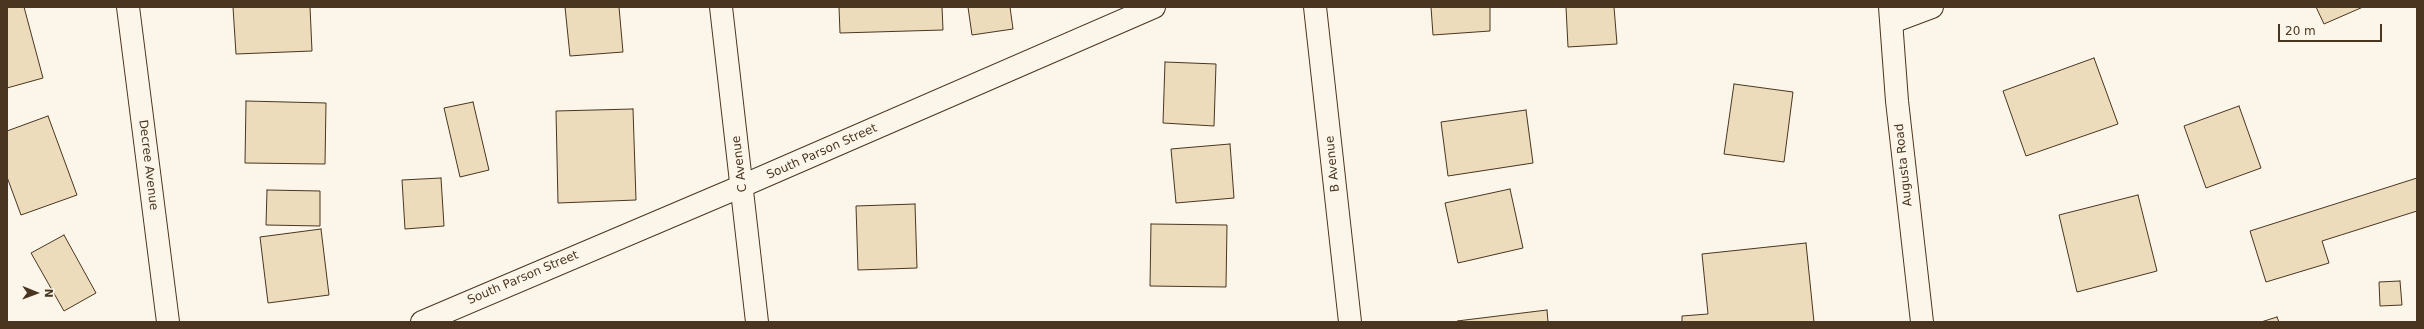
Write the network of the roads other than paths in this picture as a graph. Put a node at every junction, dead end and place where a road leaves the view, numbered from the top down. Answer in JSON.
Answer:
{"nodes":[{"id":1,"x":128,"y":7,"type":"edge"},
{"id":2,"x":722,"y":7,"type":"edge"},
{"id":3,"x":1154,"y":7,"type":"edge"},
{"id":4,"x":1315,"y":7,"type":"edge"},
{"id":5,"x":1932,"y":7,"type":"edge"},
{"id":6,"x":1891,"y":15,"type":"edge"},
{"id":7,"x":742,"y":186,"type":"junction"},
{"id":8,"x":168,"y":322,"type":"edge"},
{"id":9,"x":422,"y":322,"type":"edge"},
{"id":10,"x":757,"y":322,"type":"edge"},
{"id":11,"x":1350,"y":322,"type":"edge"},
{"id":12,"x":1922,"y":322,"type":"edge"}],
"edges":[{"from":1,"to":8,"type":"street","name":"Decree Avenue"},
{"from":2,"to":7,"type":"street","name":"C Avenue"},
{"from":3,"to":7,"type":"street","name":"South Parson Street"},
{"from":4,"to":11,"type":"street","name":"B Avenue"},
{"from":5,"to":6,"type":"street"},
{"from":6,"to":12,"type":"street","name":"Augusta Road"},
{"from":7,"to":9,"type":"street","name":"South Parson Street"},
{"from":7,"to":10,"type":"street","name":"C Avenue"}]}
